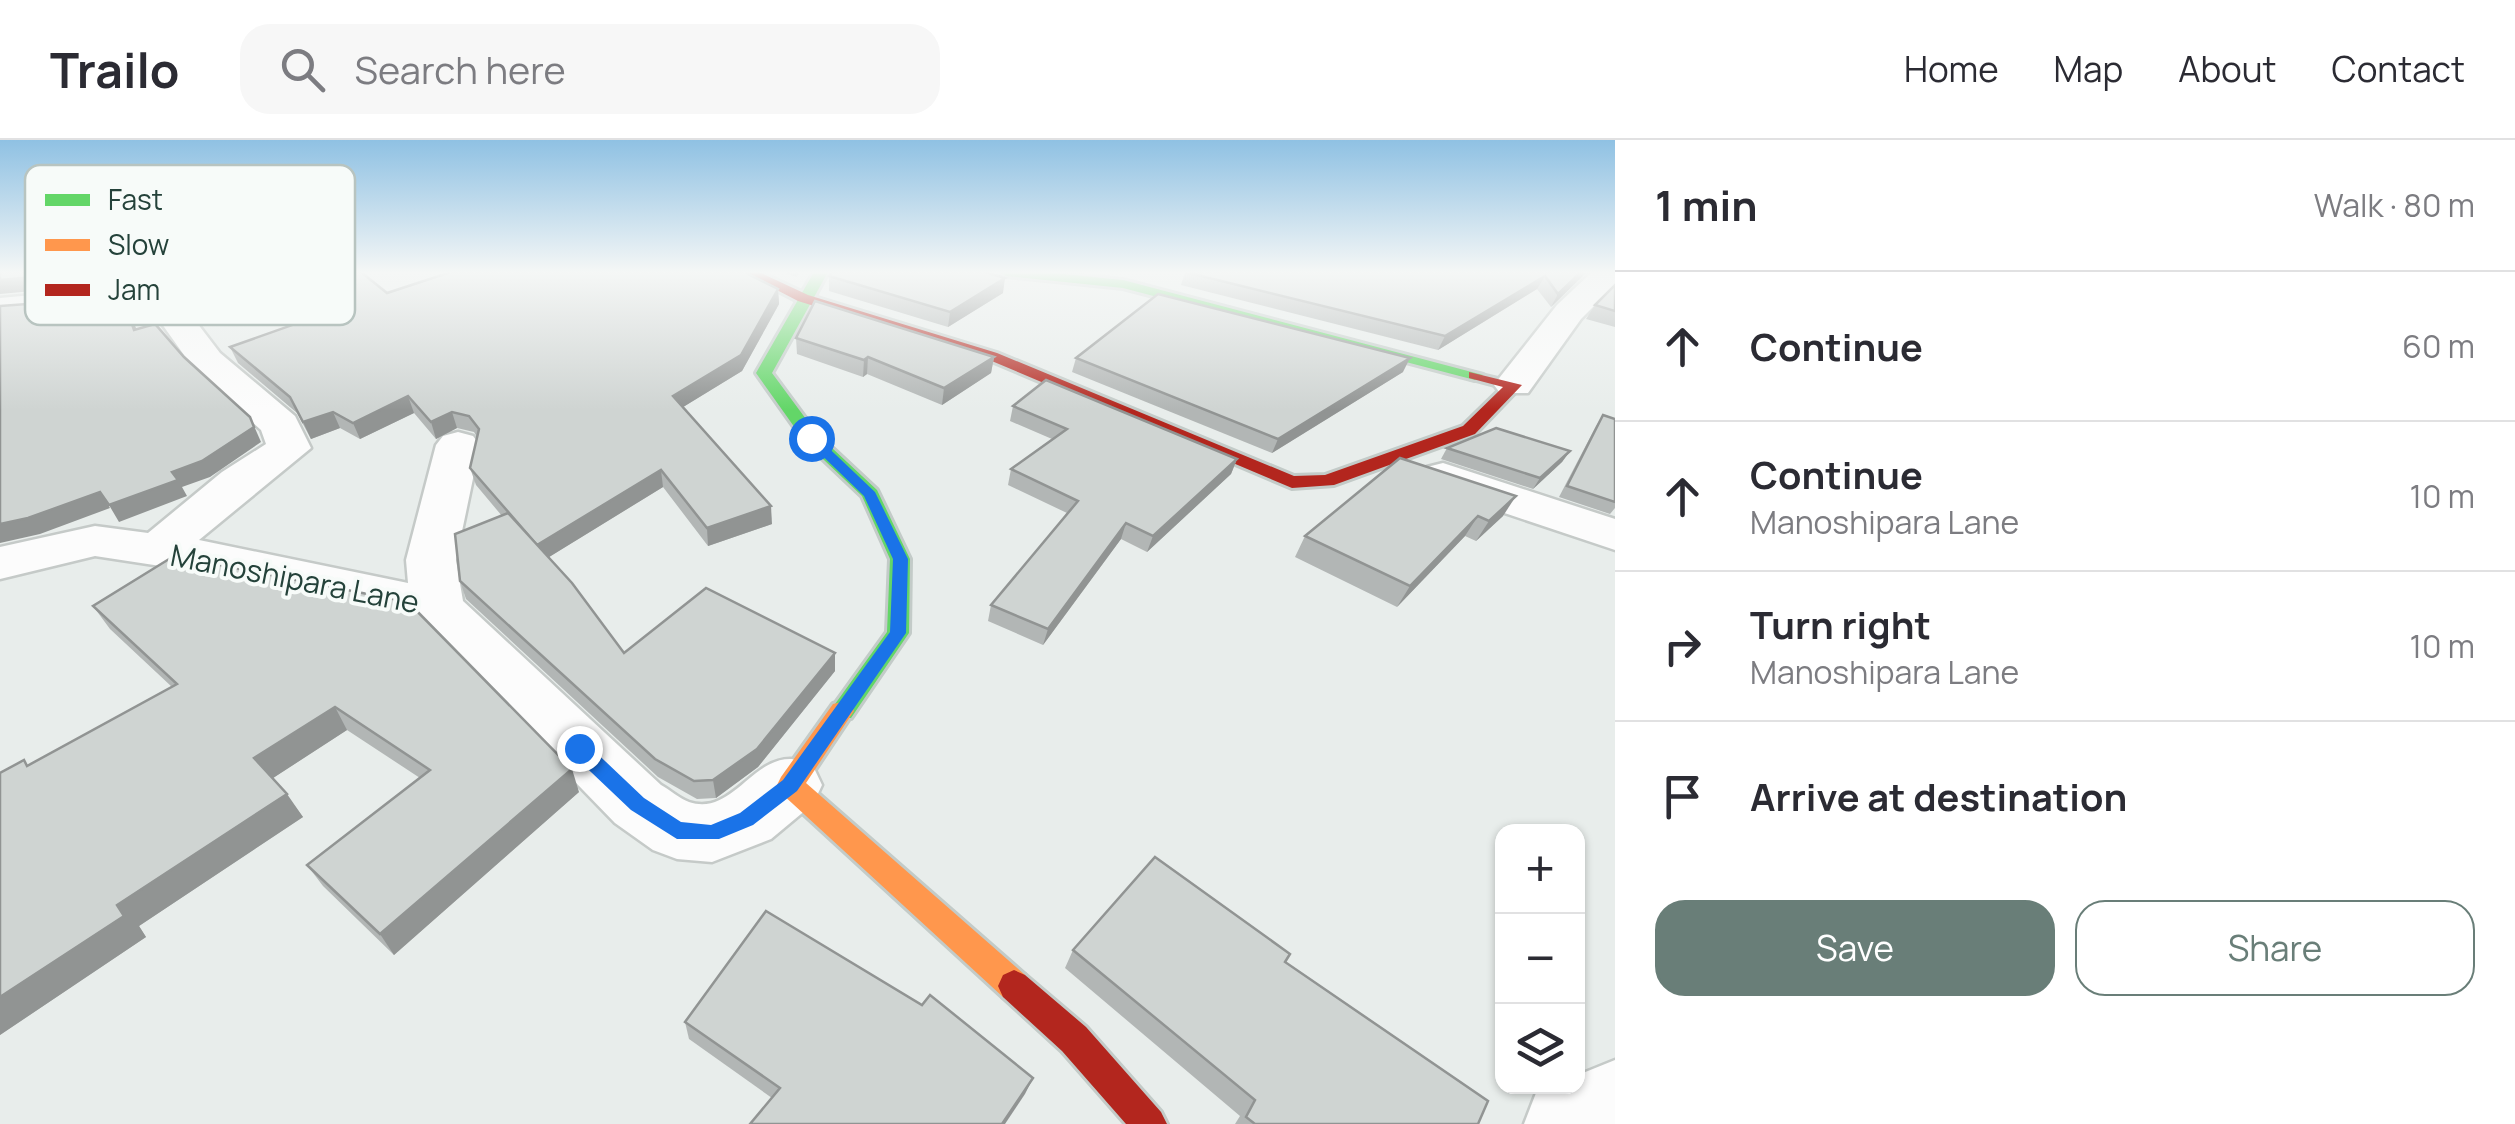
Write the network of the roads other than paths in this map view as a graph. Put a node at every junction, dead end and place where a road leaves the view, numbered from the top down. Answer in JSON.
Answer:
{"nodes":[{"id":1,"x":793,"y":318,"type":"edge"},
{"id":2,"x":868,"y":318,"type":"edge"},
{"id":3,"x":1253,"y":318,"type":"edge"},
{"id":4,"x":1565,"y":318,"type":"edge"},
{"id":5,"x":182,"y":325,"type":"edge"},
{"id":6,"x":1514,"y":386,"type":"junction"},
{"id":7,"x":458,"y":445,"type":"dead end"},
{"id":8,"x":1388,"y":459,"type":"junction"},
{"id":9,"x":1615,"y":535,"type":"edge"},
{"id":10,"x":158,"y":550,"type":"junction"},
{"id":11,"x":0,"y":563,"type":"edge"},
{"id":12,"x":437,"y":606,"type":"junction"},
{"id":13,"x":790,"y":785,"type":"junction"},
{"id":14,"x":1615,"y":1102,"type":"edge"},
{"id":15,"x":1149,"y":1124,"type":"edge"},
{"id":16,"x":1567,"y":1124,"type":"edge"}],
"edges":[{"from":1,"to":13,"type":"street"},
{"from":2,"to":8,"type":"street"},
{"from":3,"to":6,"type":"street"},
{"from":4,"to":6,"type":"street"},
{"from":5,"to":10,"type":"street"},
{"from":6,"to":8,"type":"street"},
{"from":7,"to":12,"type":"street"},
{"from":8,"to":9,"type":"street"},
{"from":10,"to":11,"type":"street","name":"Manoshipara Lane"},
{"from":10,"to":12,"type":"street","name":"Manoshipara Lane"},
{"from":12,"to":13,"type":"street","name":"Manoshipara Lane"},
{"from":13,"to":15,"type":"street"},
{"from":14,"to":16,"type":"street"}]}
